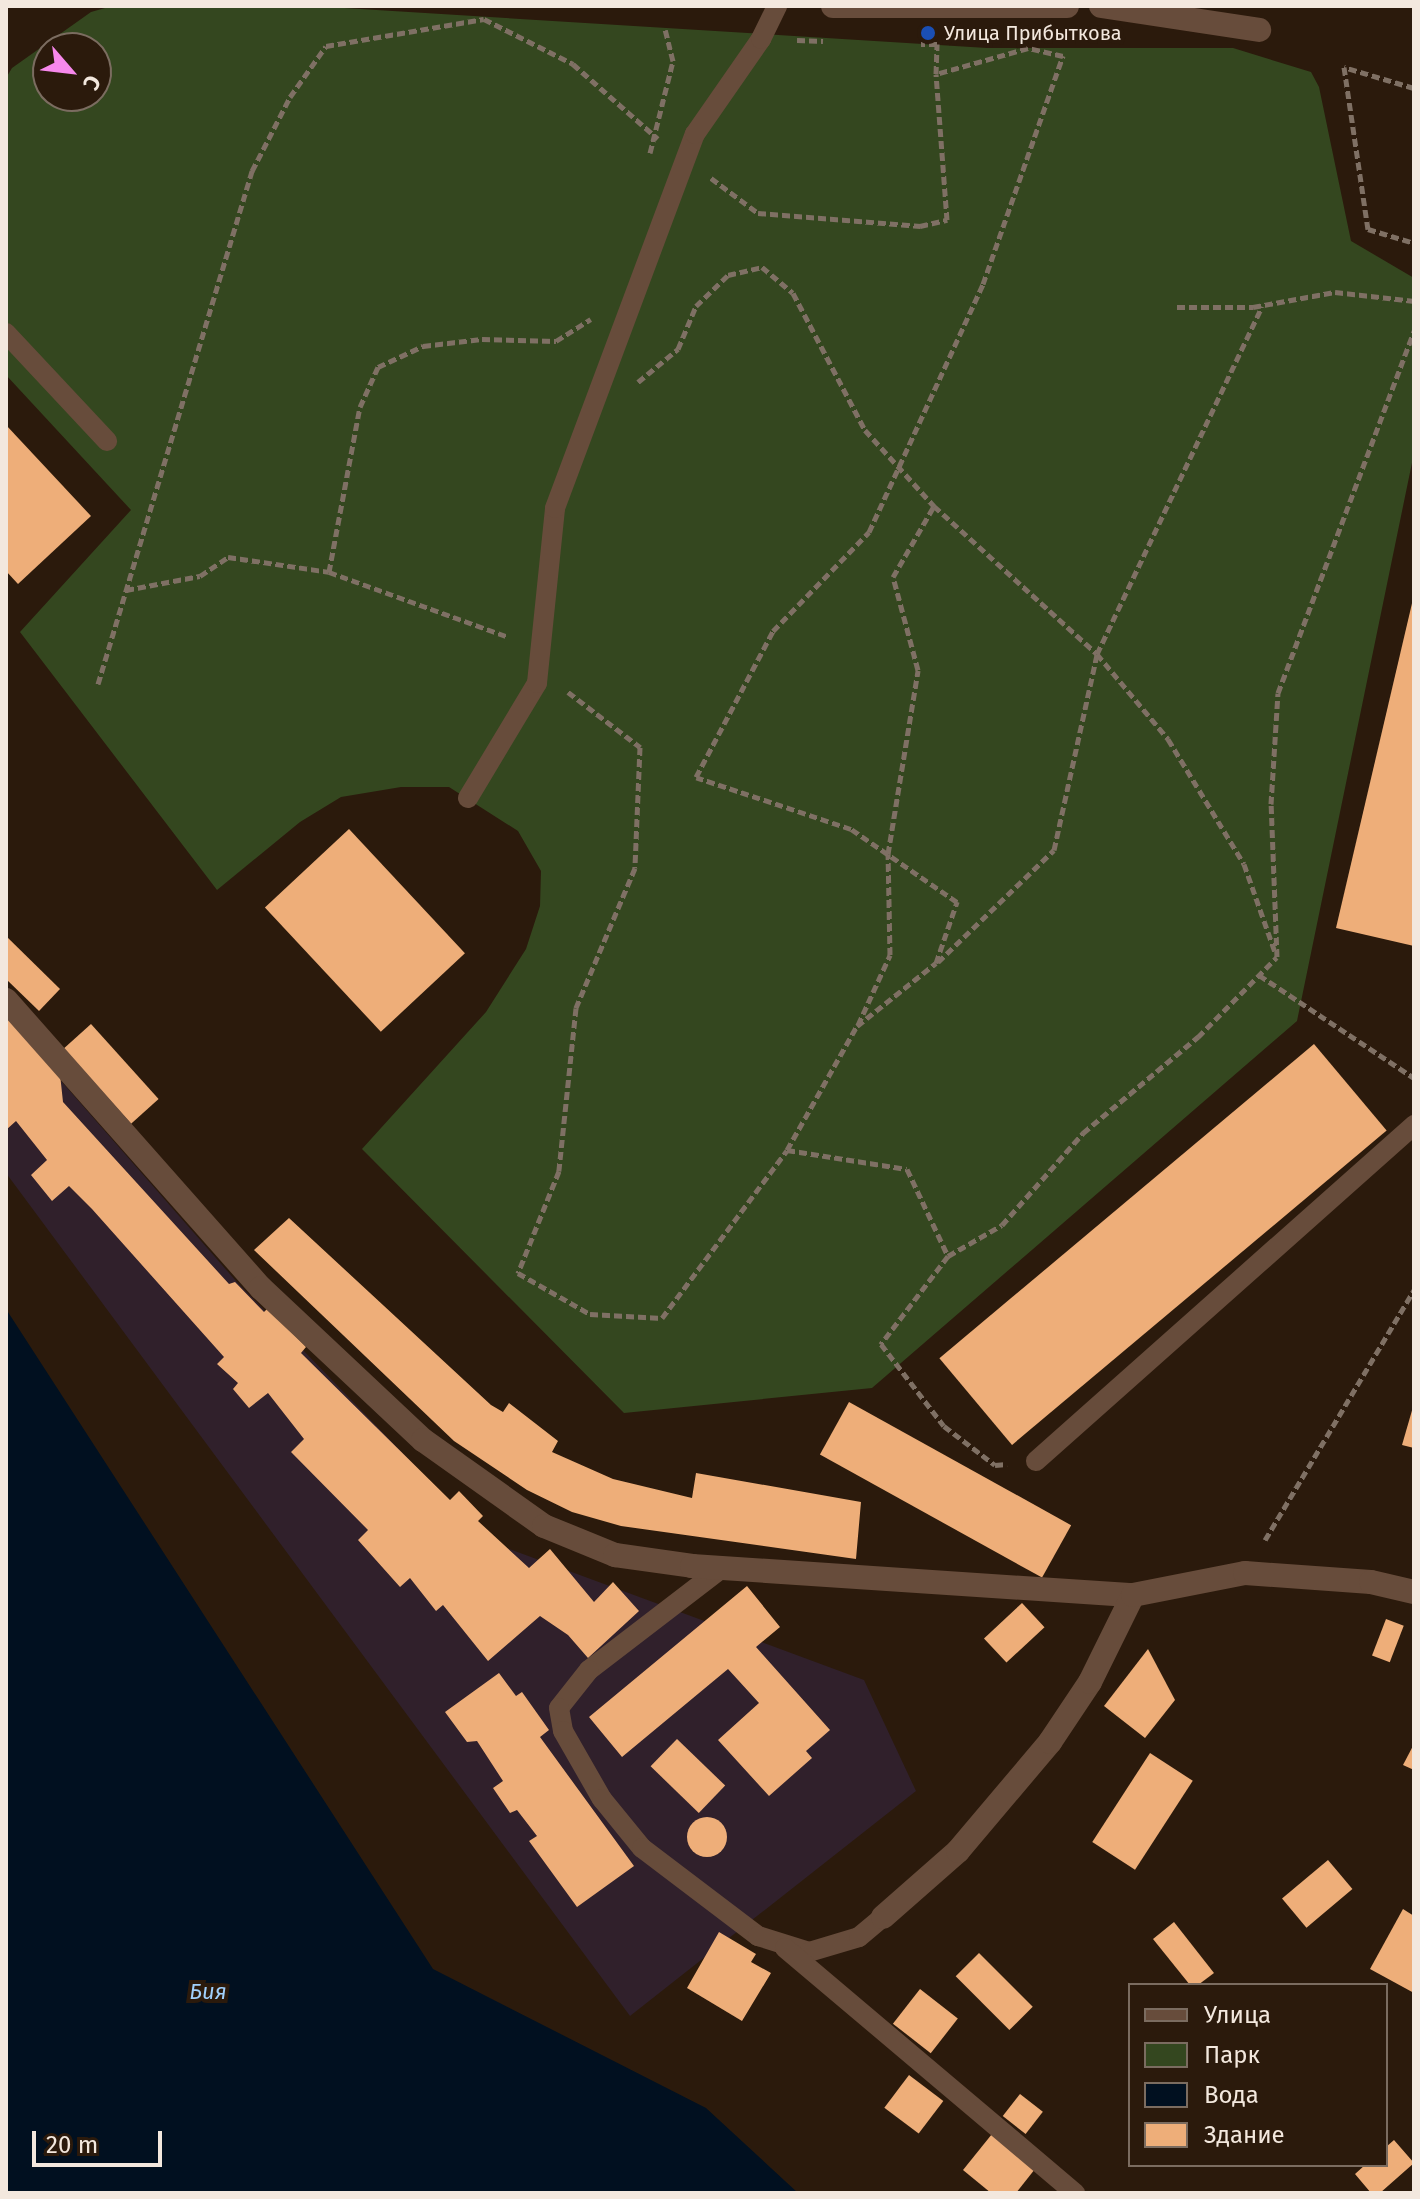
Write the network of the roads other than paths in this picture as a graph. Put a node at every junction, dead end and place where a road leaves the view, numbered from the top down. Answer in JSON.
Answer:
{"nodes":[{"id":1,"x":777,"y":6,"type":"edge"},
{"id":2,"x":833,"y":6,"type":"edge"},
{"id":3,"x":1067,"y":6,"type":"edge"},
{"id":4,"x":1101,"y":6,"type":"edge"},
{"id":5,"x":1217,"y":12,"type":"edge"},
{"id":6,"x":1259,"y":30,"type":"dead end"},
{"id":7,"x":6,"y":333,"type":"edge"},
{"id":8,"x":107,"y":441,"type":"dead end"},
{"id":9,"x":468,"y":798,"type":"dead end"},
{"id":10,"x":6,"y":1000,"type":"edge"},
{"id":11,"x":1414,"y":1125,"type":"edge"},
{"id":12,"x":1036,"y":1461,"type":"road end"},
{"id":13,"x":722,"y":1568,"type":"junction"},
{"id":14,"x":1414,"y":1592,"type":"edge"},
{"id":15,"x":1133,"y":1595,"type":"junction"},
{"id":16,"x":883,"y":1917,"type":"joint"},
{"id":17,"x":783,"y":1947,"type":"junction"},
{"id":18,"x":1075,"y":2193,"type":"edge"}],
"edges":[{"from":1,"to":9,"type":"lane"},
{"from":2,"to":3,"type":"street"},
{"from":4,"to":5,"type":"street"},
{"from":5,"to":6,"type":"street"},
{"from":7,"to":8,"type":"lane"},
{"from":10,"to":13,"type":"street"},
{"from":11,"to":12,"type":"lane"},
{"from":13,"to":15,"type":"street"},
{"from":13,"to":17,"type":"lane"},
{"from":14,"to":15,"type":"street"},
{"from":15,"to":16,"type":"street"},
{"from":16,"to":17,"type":"lane"},
{"from":17,"to":18,"type":"lane"}]}
